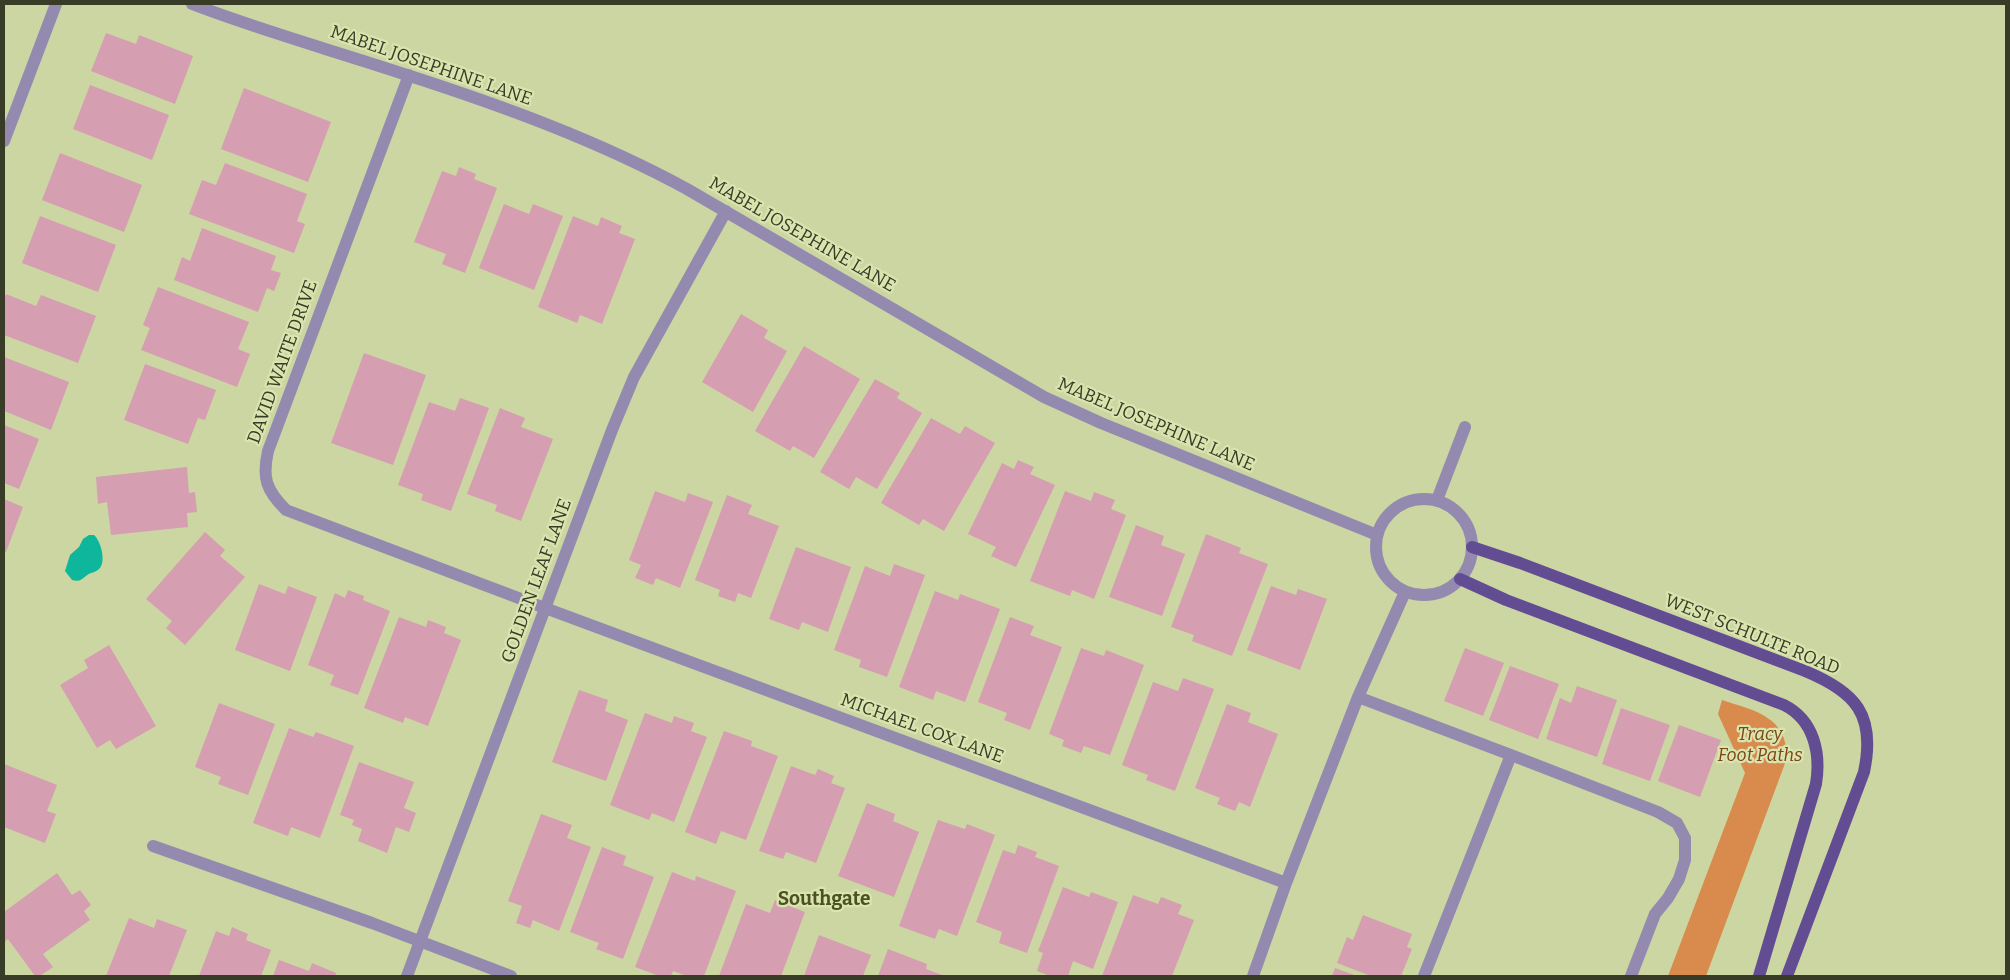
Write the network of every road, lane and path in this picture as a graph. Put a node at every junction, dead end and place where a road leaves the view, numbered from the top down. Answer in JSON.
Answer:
{"nodes":[{"id":1,"x":56,"y":4,"type":"edge"},
{"id":2,"x":192,"y":4,"type":"edge"},
{"id":3,"x":409,"y":75,"type":"junction"},
{"id":4,"x":4,"y":141,"type":"edge"},
{"id":5,"x":726,"y":211,"type":"junction"},
{"id":6,"x":1465,"y":427,"type":"dead end"},
{"id":7,"x":1437,"y":500,"type":"junction"},
{"id":8,"x":1377,"y":536,"type":"junction"},
{"id":9,"x":1472,"y":546,"type":"junction"},
{"id":10,"x":1460,"y":579,"type":"junction"},
{"id":11,"x":1406,"y":592,"type":"junction"},
{"id":12,"x":545,"y":608,"type":"junction"},
{"id":13,"x":1358,"y":697,"type":"junction"},
{"id":14,"x":1511,"y":755,"type":"junction"},
{"id":15,"x":153,"y":846,"type":"dead end"},
{"id":16,"x":1286,"y":883,"type":"junction"},
{"id":17,"x":420,"y":942,"type":"junction"},
{"id":18,"x":407,"y":976,"type":"edge"},
{"id":19,"x":511,"y":976,"type":"edge"},
{"id":20,"x":1253,"y":976,"type":"edge"},
{"id":21,"x":1424,"y":976,"type":"edge"},
{"id":22,"x":1631,"y":976,"type":"edge"},
{"id":23,"x":1759,"y":976,"type":"edge"},
{"id":24,"x":1787,"y":976,"type":"edge"}],
"edges":[{"from":1,"to":4,"type":"street"},
{"from":2,"to":3,"type":"street","name":"MABEL JOSEPHINE LANE"},
{"from":3,"to":5,"type":"street","name":"MABEL JOSEPHINE LANE"},
{"from":3,"to":12,"type":"street","name":"DAVID WAITE DRIVE"},
{"from":5,"to":8,"type":"street","name":"MABEL JOSEPHINE LANE"},
{"from":5,"to":12,"type":"street","name":"GOLDEN LEAF LANE"},
{"from":6,"to":7,"type":"street"},
{"from":7,"to":8,"type":"street"},
{"from":7,"to":9,"type":"street"},
{"from":8,"to":11,"type":"street"},
{"from":9,"to":10,"type":"street"},
{"from":9,"to":24,"type":"main road","name":"WEST SCHULTE ROAD"},
{"from":10,"to":11,"type":"street"},
{"from":10,"to":23,"type":"main road"},
{"from":11,"to":13,"type":"street"},
{"from":12,"to":16,"type":"street","name":"MICHAEL COX LANE"},
{"from":12,"to":17,"type":"street","name":"GOLDEN LEAF LANE"},
{"from":13,"to":14,"type":"street"},
{"from":13,"to":16,"type":"street"},
{"from":14,"to":21,"type":"street"},
{"from":14,"to":22,"type":"street"},
{"from":15,"to":17,"type":"street"},
{"from":16,"to":20,"type":"street"},
{"from":17,"to":18,"type":"street","name":"GOLDEN LEAF LANE"},
{"from":17,"to":19,"type":"street"}]}
